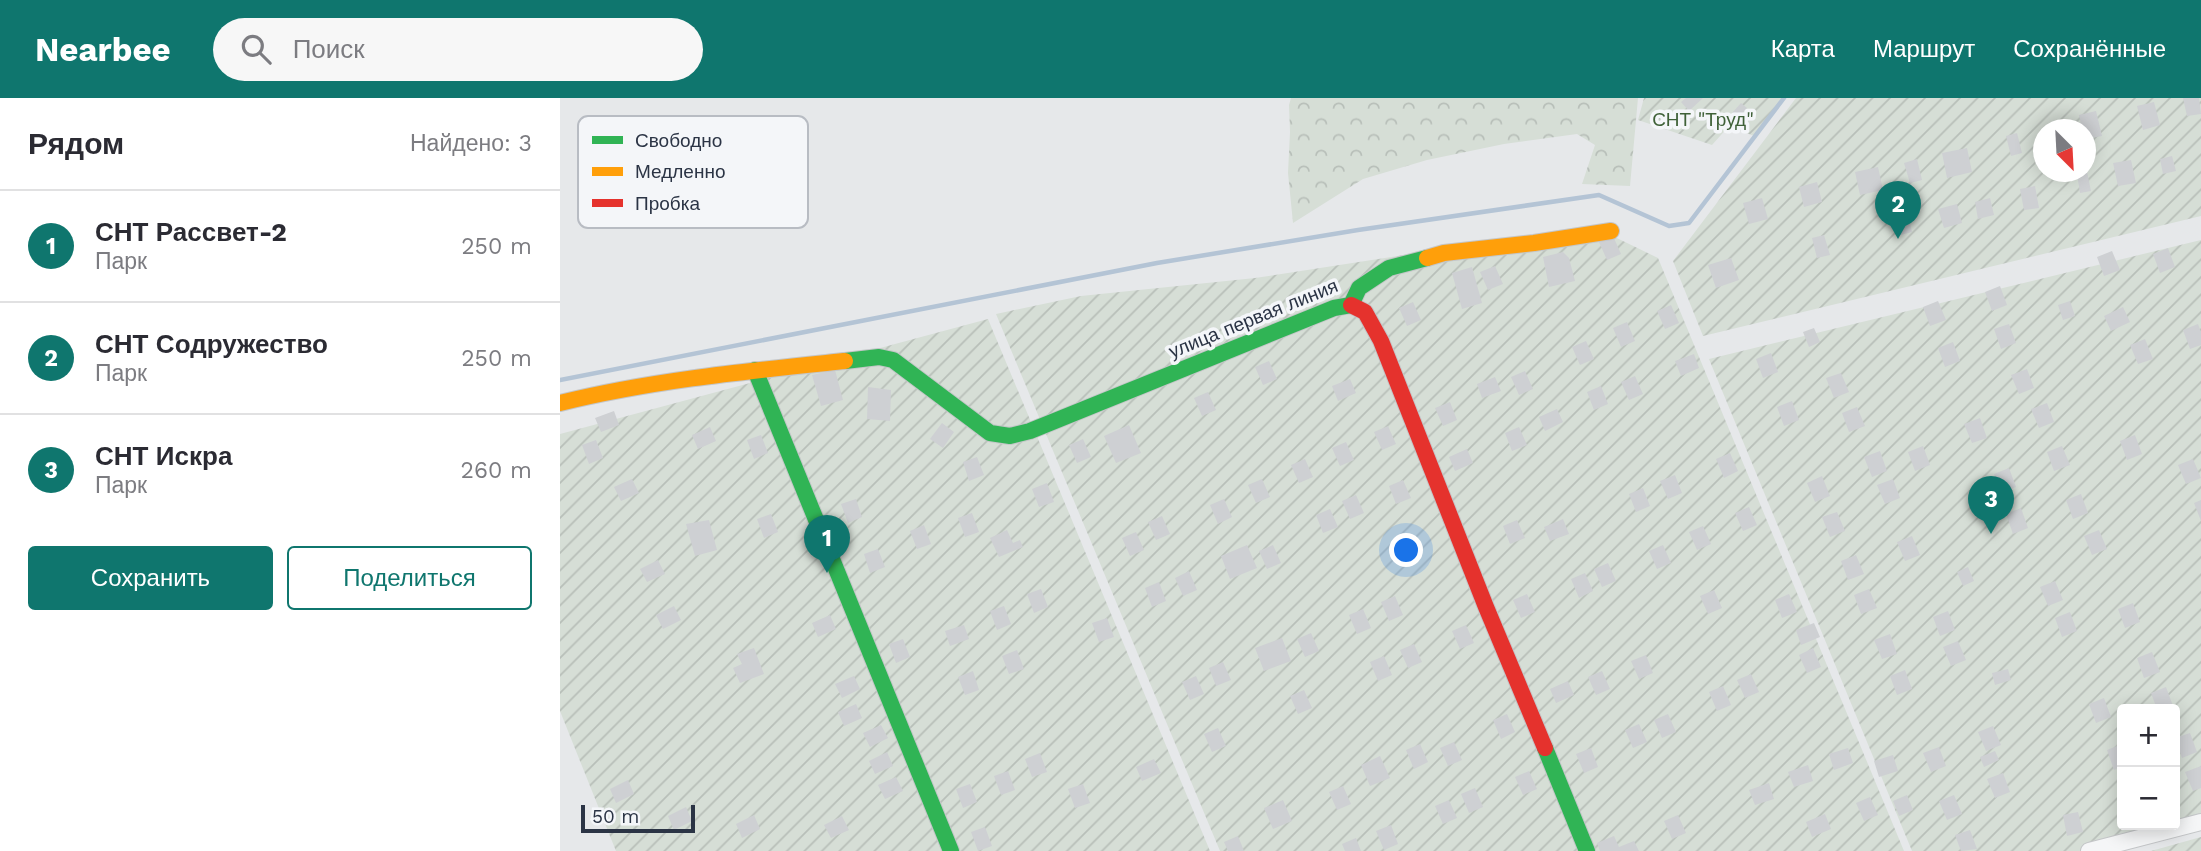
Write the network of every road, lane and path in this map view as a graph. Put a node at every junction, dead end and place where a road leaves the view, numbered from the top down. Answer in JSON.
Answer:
{"nodes":[{"id":1,"x":1611,"y":231,"type":"dead end"},
{"id":2,"x":1351,"y":305,"type":"junction"},
{"id":3,"x":755,"y":370,"type":"junction"},
{"id":4,"x":560,"y":403,"type":"edge"},
{"id":5,"x":2201,"y":822,"type":"edge"},
{"id":6,"x":951,"y":851,"type":"edge"},
{"id":7,"x":1587,"y":851,"type":"edge"},
{"id":8,"x":2089,"y":851,"type":"edge"}],
"edges":[{"from":1,"to":2,"type":"street","name":"улица первая линия"},
{"from":2,"to":3,"type":"street","name":"улица первая линия"},
{"from":2,"to":7,"type":"street"},
{"from":3,"to":4,"type":"street","name":"улица первая линия"},
{"from":3,"to":6,"type":"street"},
{"from":5,"to":8,"type":"street"}]}
